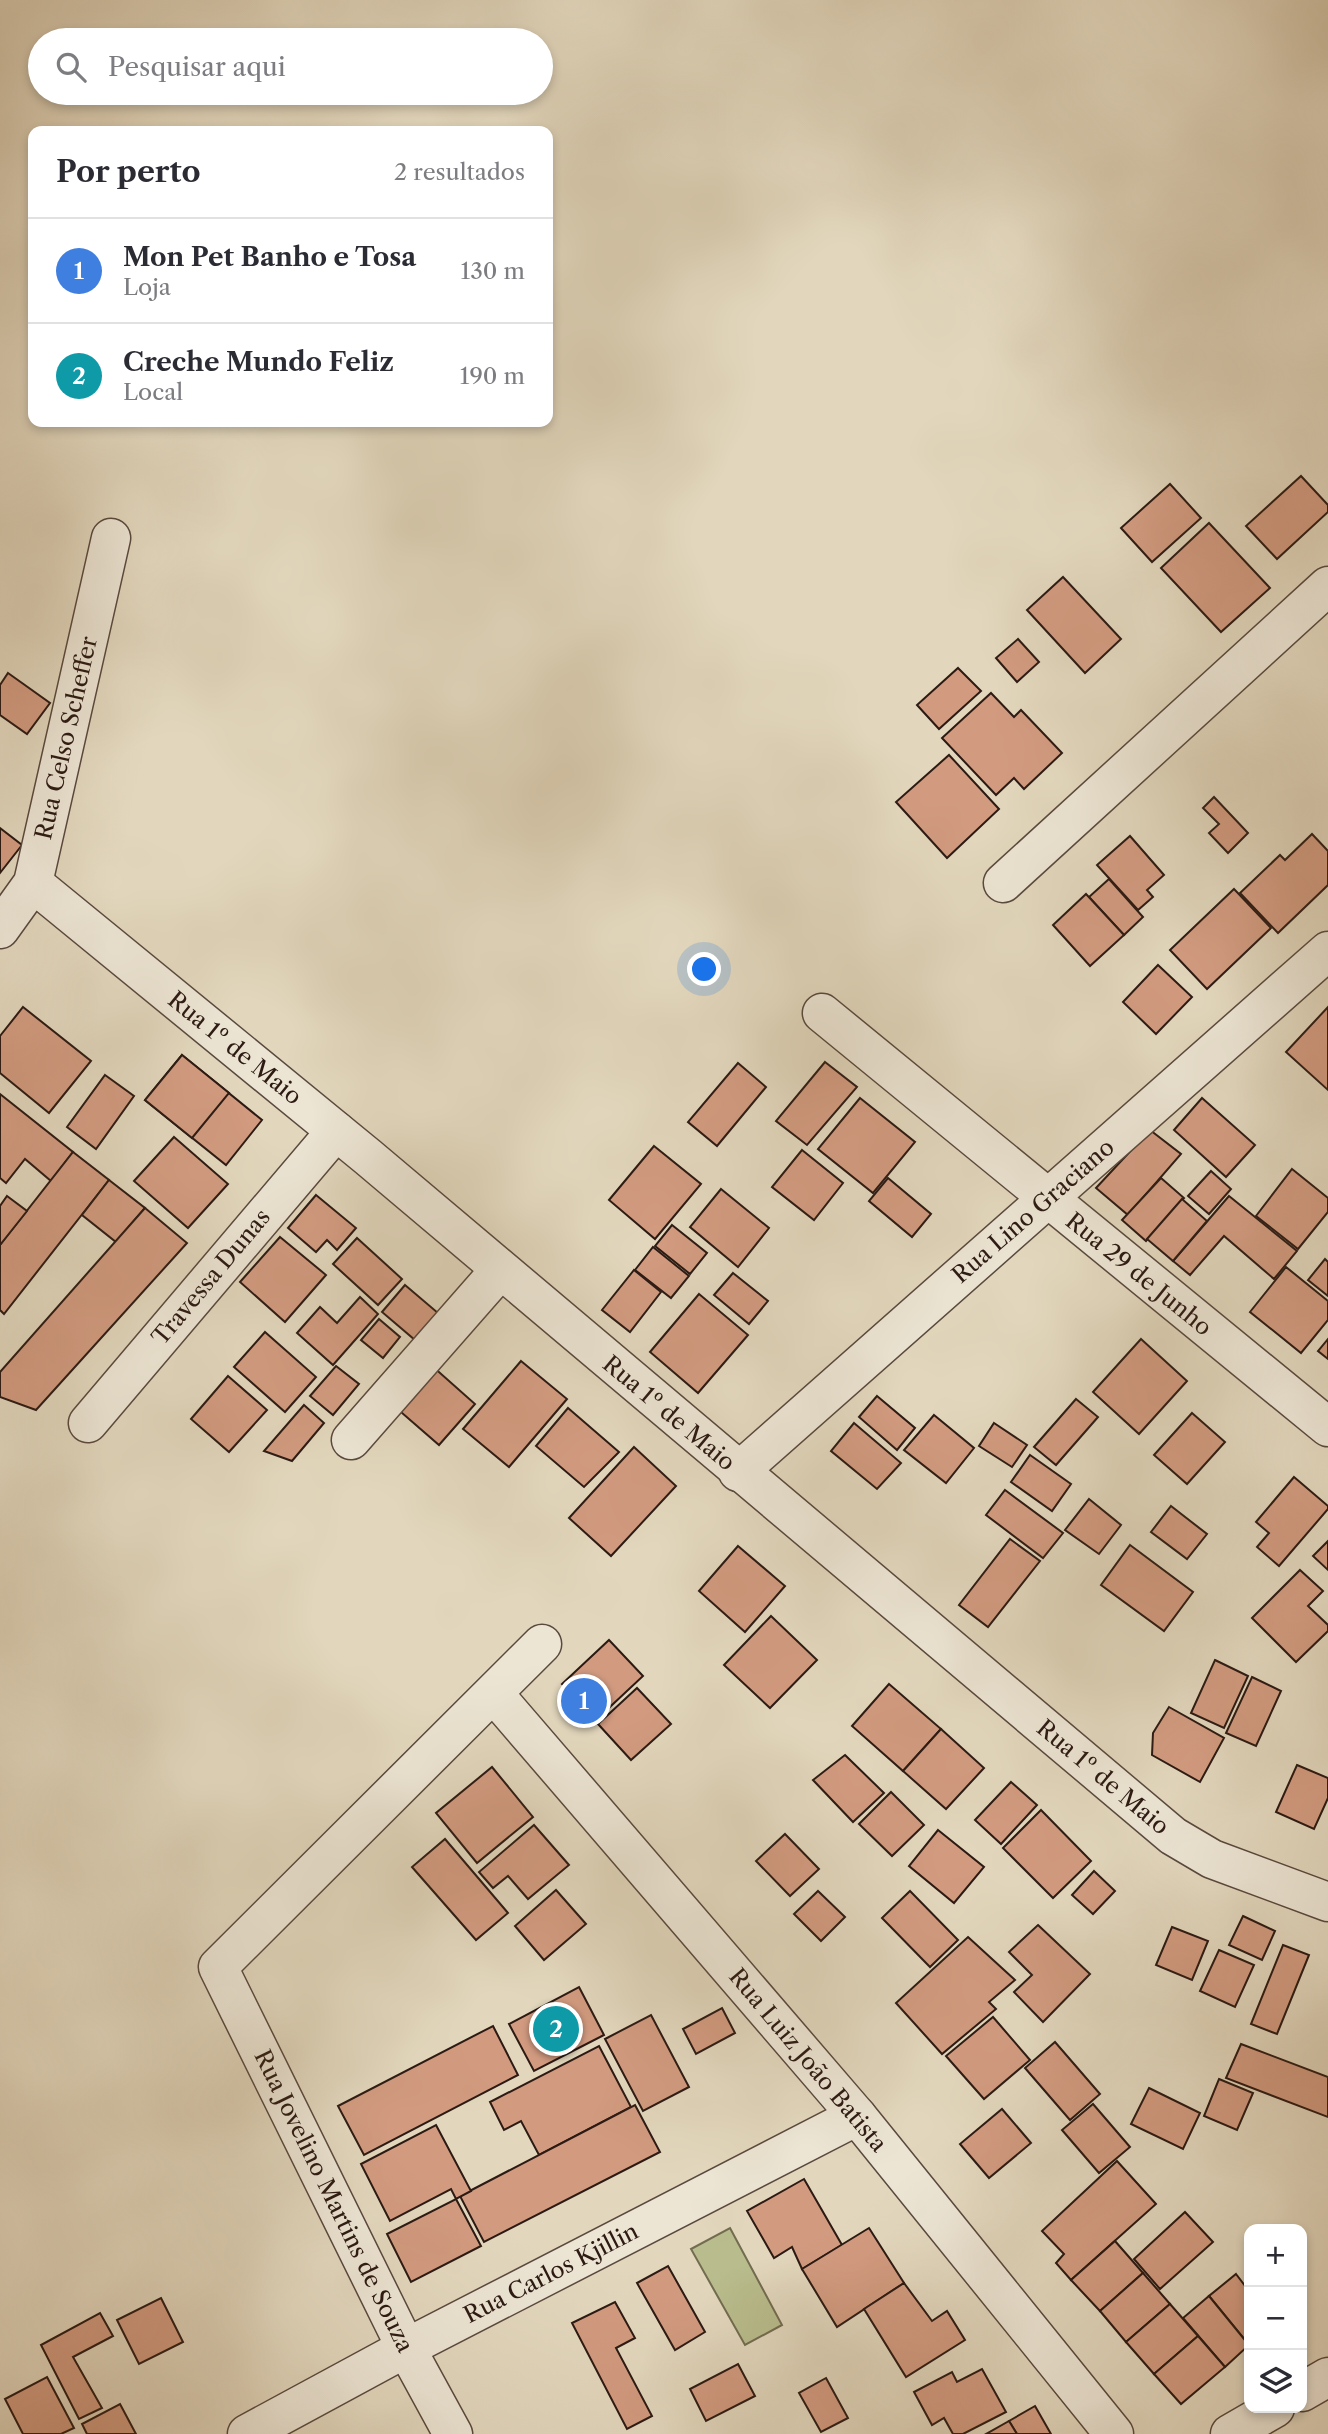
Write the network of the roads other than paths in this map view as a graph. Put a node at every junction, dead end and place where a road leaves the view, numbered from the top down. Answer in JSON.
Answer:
{"nodes":[{"id":1,"x":111,"y":538,"type":"dead end"},
{"id":2,"x":1328,"y":586,"type":"edge"},
{"id":3,"x":33,"y":883,"type":"junction"},
{"id":4,"x":1003,"y":883,"type":"dead end"},
{"id":5,"x":0,"y":929,"type":"edge"},
{"id":6,"x":1328,"y":951,"type":"edge"},
{"id":7,"x":822,"y":1013,"type":"dead end"},
{"id":8,"x":336,"y":1131,"type":"junction"},
{"id":9,"x":1046,"y":1198,"type":"junction"},
{"id":10,"x":500,"y":1270,"type":"junction"},
{"id":11,"x":88,"y":1423,"type":"dead end"},
{"id":12,"x":1328,"y":1427,"type":"edge"},
{"id":13,"x":351,"y":1440,"type":"dead end"},
{"id":14,"x":738,"y":1472,"type":"junction"},
{"id":15,"x":542,"y":1644,"type":"dead end"},
{"id":16,"x":494,"y":1694,"type":"junction"},
{"id":17,"x":1328,"y":1902,"type":"edge"},
{"id":18,"x":857,"y":2116,"type":"junction"},
{"id":19,"x":406,"y":2348,"type":"junction"},
{"id":20,"x":1328,"y":2377,"type":"edge"},
{"id":21,"x":1307,"y":2389,"type":"edge"},
{"id":22,"x":1266,"y":2413,"type":"edge"},
{"id":23,"x":247,"y":2434,"type":"edge"},
{"id":24,"x":453,"y":2434,"type":"edge"},
{"id":25,"x":1114,"y":2434,"type":"edge"},
{"id":26,"x":1230,"y":2434,"type":"edge"}],
"edges":[{"from":1,"to":3,"type":"street","name":"Rua Celso Scheffer"},
{"from":2,"to":4,"type":"street"},
{"from":3,"to":5,"type":"street","name":"Rua Celso Scheffer"},
{"from":3,"to":8,"type":"street","name":"Rua 1º de Maio"},
{"from":6,"to":9,"type":"street","name":"Rua Lino Graciano"},
{"from":7,"to":9,"type":"street","name":"Rua 29 de Junho"},
{"from":8,"to":10,"type":"street","name":"Rua 1º de Maio"},
{"from":8,"to":11,"type":"street","name":"Travessa Dunas"},
{"from":9,"to":12,"type":"street","name":"Rua 29 de Junho"},
{"from":9,"to":14,"type":"street","name":"Rua Lino Graciano"},
{"from":10,"to":13,"type":"street"},
{"from":10,"to":14,"type":"street","name":"Rua 1º de Maio"},
{"from":14,"to":17,"type":"street","name":"Rua 1º de Maio"},
{"from":15,"to":16,"type":"street"},
{"from":16,"to":18,"type":"street","name":"Rua Luiz João Batista"},
{"from":16,"to":19,"type":"street","name":"Rua Jovelino Martins de Souza"},
{"from":18,"to":19,"type":"street","name":"Rua Carlos Kjillin"},
{"from":18,"to":25,"type":"street","name":"Rua Luiz João Batista"},
{"from":19,"to":23,"type":"street","name":"Rua Carlos Kjillin"},
{"from":19,"to":24,"type":"street","name":"Rua Jovelino Martins de Souza"},
{"from":20,"to":21,"type":"street"},
{"from":22,"to":26,"type":"street"}]}
